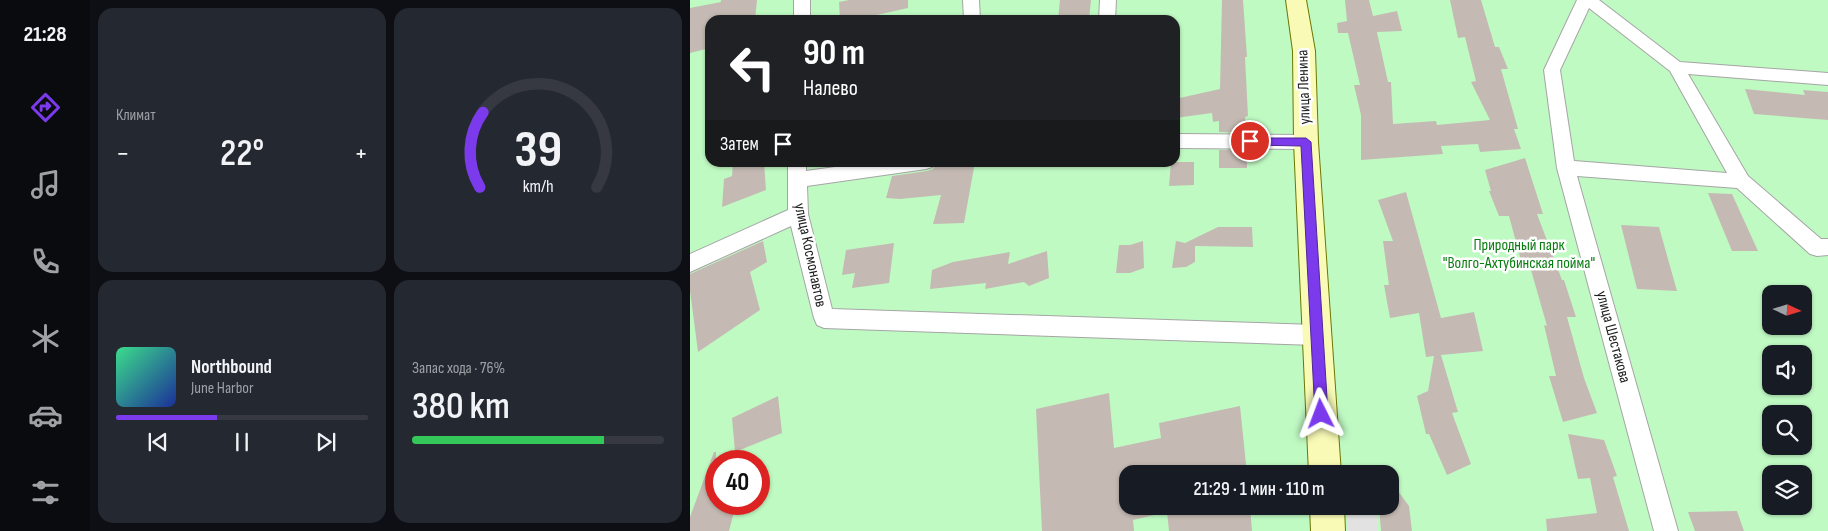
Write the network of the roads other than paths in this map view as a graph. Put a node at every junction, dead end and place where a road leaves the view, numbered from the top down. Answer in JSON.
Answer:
{"nodes":[{"id":1,"x":802,"y":0,"type":"edge"},
{"id":2,"x":971,"y":0,"type":"edge"},
{"id":3,"x":1108,"y":0,"type":"edge"},
{"id":4,"x":1296,"y":0,"type":"edge"},
{"id":5,"x":1585,"y":0,"type":"edge"},
{"id":6,"x":1589,"y":0,"type":"edge"},
{"id":7,"x":802,"y":15,"type":"edge"},
{"id":8,"x":972,"y":15,"type":"edge"},
{"id":9,"x":1106,"y":15,"type":"edge"},
{"id":10,"x":1676,"y":67,"type":"junction"},
{"id":11,"x":1828,"y":79,"type":"edge"},
{"id":12,"x":1180,"y":141,"type":"edge"},
{"id":13,"x":1306,"y":142,"type":"junction"},
{"id":14,"x":854,"y":167,"type":"edge"},
{"id":15,"x":1566,"y":168,"type":"junction"},
{"id":16,"x":796,"y":171,"type":"edge"},
{"id":17,"x":1741,"y":181,"type":"junction"},
{"id":18,"x":798,"y":214,"type":"junction"},
{"id":19,"x":1828,"y":247,"type":"edge"},
{"id":20,"x":690,"y":262,"type":"edge"},
{"id":21,"x":1316,"y":335,"type":"junction"},
{"id":22,"x":1324,"y":465,"type":"edge"},
{"id":23,"x":1327,"y":515,"type":"edge"},
{"id":24,"x":1328,"y":531,"type":"edge"},
{"id":25,"x":1666,"y":531,"type":"edge"}],
"edges":[{"from":1,"to":7,"type":"street"},
{"from":2,"to":8,"type":"street"},
{"from":3,"to":9,"type":"street"},
{"from":4,"to":13,"type":"street","name":"улица Ленина"},
{"from":5,"to":15,"type":"street","name":"улица Шестакова"},
{"from":6,"to":10,"type":"street"},
{"from":10,"to":11,"type":"street"},
{"from":10,"to":17,"type":"street"},
{"from":12,"to":13,"type":"street"},
{"from":13,"to":21,"type":"street","name":"улица Ленина"},
{"from":14,"to":16,"type":"street"},
{"from":15,"to":17,"type":"street"},
{"from":15,"to":25,"type":"street","name":"улица Шестакова"},
{"from":16,"to":18,"type":"street","name":"улица Космонавтов"},
{"from":17,"to":19,"type":"street"},
{"from":18,"to":20,"type":"street"},
{"from":18,"to":21,"type":"street","name":"улица Космонавтов"},
{"from":21,"to":22,"type":"street","name":"улица Ленина"},
{"from":23,"to":24,"type":"street"}]}
